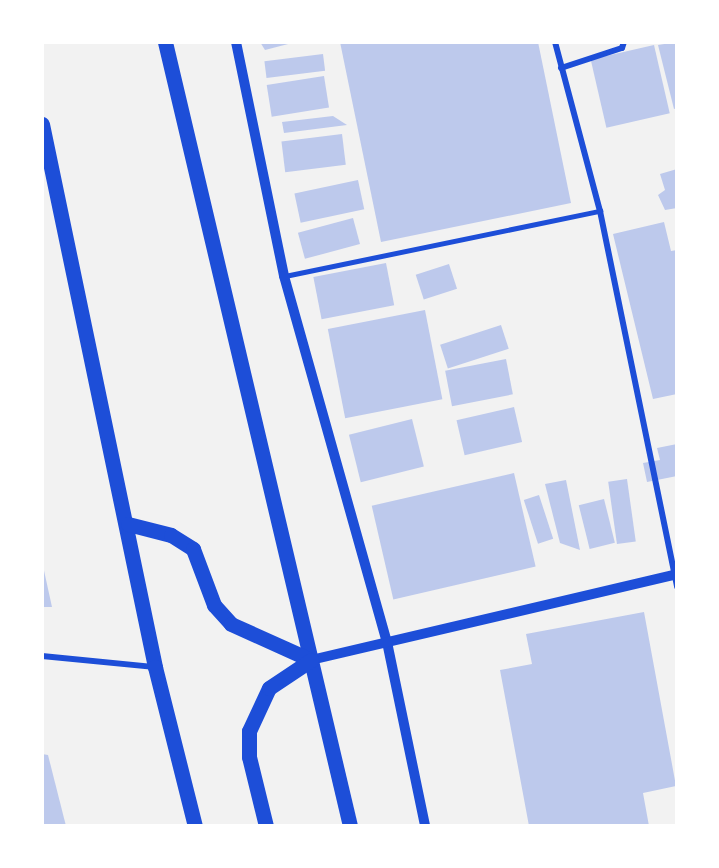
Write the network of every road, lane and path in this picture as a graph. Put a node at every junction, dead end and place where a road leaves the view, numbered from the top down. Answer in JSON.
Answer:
{"nodes":[{"id":1,"x":165,"y":42,"type":"edge"},
{"id":2,"x":236,"y":42,"type":"edge"},
{"id":3,"x":555,"y":42,"type":"edge"},
{"id":4,"x":624,"y":42,"type":"edge"},
{"id":5,"x":561,"y":68,"type":"junction"},
{"id":6,"x":42,"y":124,"type":"edge"},
{"id":7,"x":600,"y":212,"type":"junction"},
{"id":8,"x":284,"y":276,"type":"junction"},
{"id":9,"x":128,"y":525,"type":"junction"},
{"id":10,"x":676,"y":574,"type":"edge"},
{"id":11,"x":677,"y":587,"type":"edge"},
{"id":12,"x":387,"y":642,"type":"junction"},
{"id":13,"x":42,"y":656,"type":"edge"},
{"id":14,"x":311,"y":660,"type":"junction"},
{"id":15,"x":155,"y":667,"type":"junction"},
{"id":16,"x":195,"y":826,"type":"edge"},
{"id":17,"x":266,"y":826,"type":"edge"},
{"id":18,"x":350,"y":826,"type":"edge"},
{"id":19,"x":425,"y":826,"type":"edge"}],
"edges":[{"from":1,"to":14,"type":"main road"},
{"from":2,"to":8,"type":"street"},
{"from":3,"to":5,"type":"street"},
{"from":4,"to":5,"type":"street"},
{"from":5,"to":7,"type":"street"},
{"from":6,"to":9,"type":"main road"},
{"from":7,"to":8,"type":"lane"},
{"from":7,"to":10,"type":"street"},
{"from":8,"to":12,"type":"street"},
{"from":9,"to":14,"type":"main road"},
{"from":9,"to":15,"type":"main road"},
{"from":10,"to":11,"type":"street"},
{"from":10,"to":12,"type":"street"},
{"from":12,"to":14,"type":"street"},
{"from":12,"to":19,"type":"street"},
{"from":13,"to":15,"type":"street"},
{"from":14,"to":17,"type":"main road"},
{"from":14,"to":18,"type":"main road"},
{"from":15,"to":16,"type":"main road"}]}
